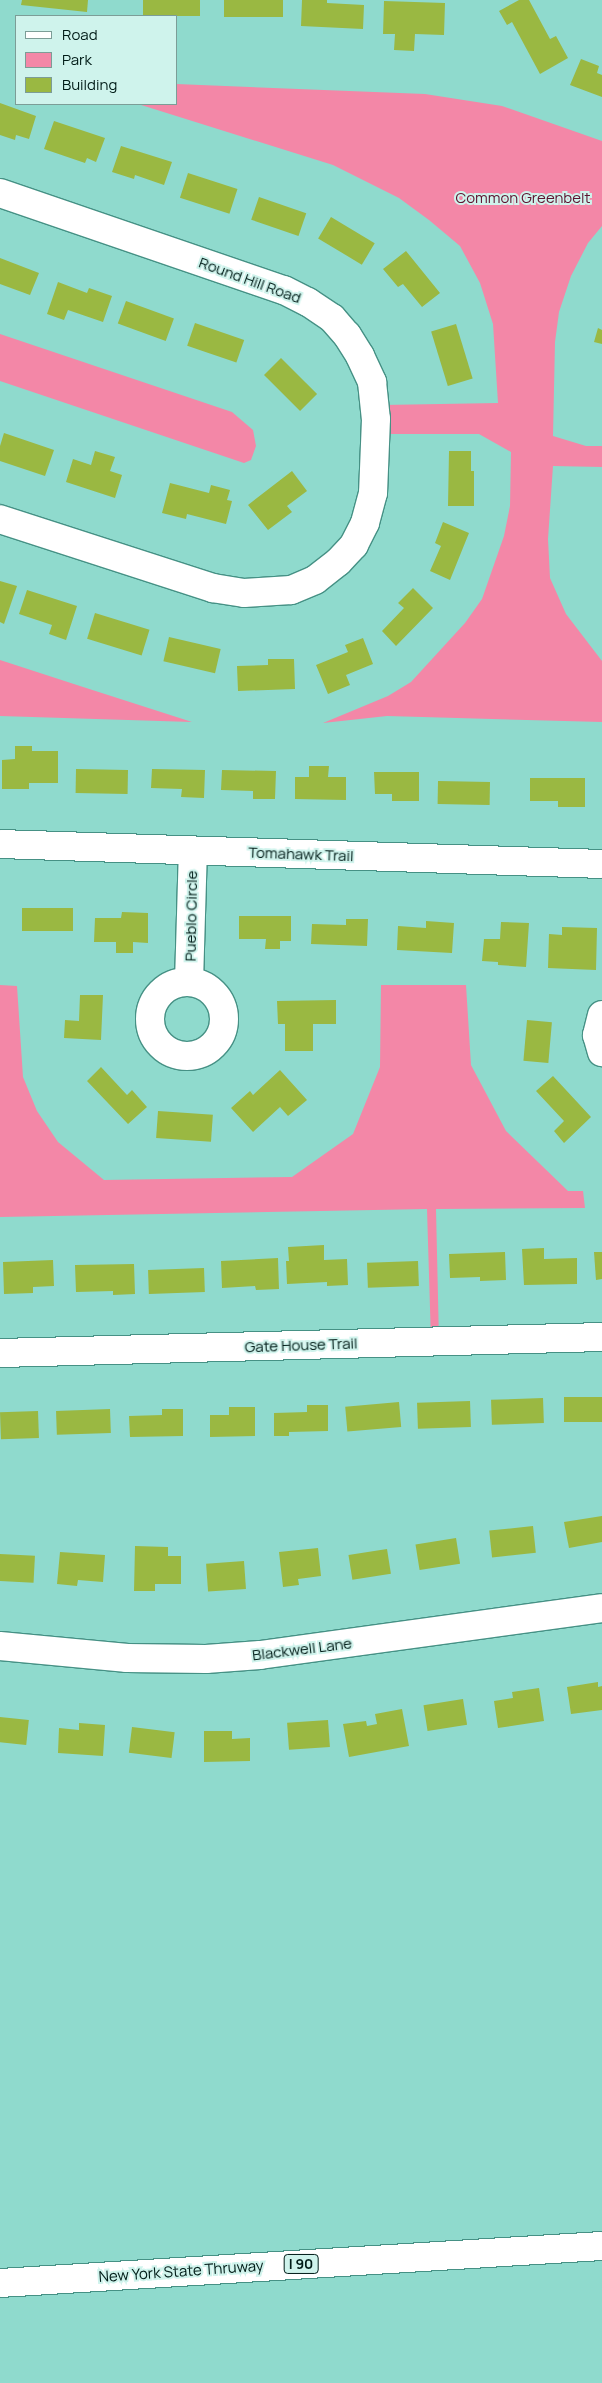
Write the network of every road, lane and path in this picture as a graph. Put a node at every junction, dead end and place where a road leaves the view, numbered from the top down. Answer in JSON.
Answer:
{"nodes":[{"id":1,"x":0,"y":193,"type":"edge"},
{"id":2,"x":0,"y":518,"type":"edge"},
{"id":3,"x":0,"y":844,"type":"edge"},
{"id":4,"x":193,"y":851,"type":"junction"},
{"id":5,"x":602,"y":864,"type":"edge"},
{"id":6,"x":190,"y":982,"type":"dead end"},
{"id":7,"x":602,"y":1015,"type":"edge"},
{"id":8,"x":602,"y":1052,"type":"edge"},
{"id":9,"x":602,"y":1337,"type":"edge"},
{"id":10,"x":0,"y":1353,"type":"edge"},
{"id":11,"x":602,"y":1608,"type":"edge"},
{"id":12,"x":0,"y":1646,"type":"edge"},
{"id":13,"x":602,"y":2246,"type":"edge"},
{"id":14,"x":0,"y":2283,"type":"edge"}],
"edges":[{"from":1,"to":2,"type":"main road","name":"Round Hill Road"},
{"from":3,"to":4,"type":"main road","name":"Tomahawk Trail"},
{"from":4,"to":5,"type":"main road","name":"Tomahawk Trail"},
{"from":4,"to":6,"type":"main road","name":"Pueblo Circle"},
{"from":7,"to":8,"type":"main road"},
{"from":9,"to":10,"type":"main road","name":"Gate House Trail"},
{"from":11,"to":12,"type":"main road","name":"Blackwell Lane"},
{"from":13,"to":14,"type":"main road","name":"New York State Thruway","number":"I 90"}]}
